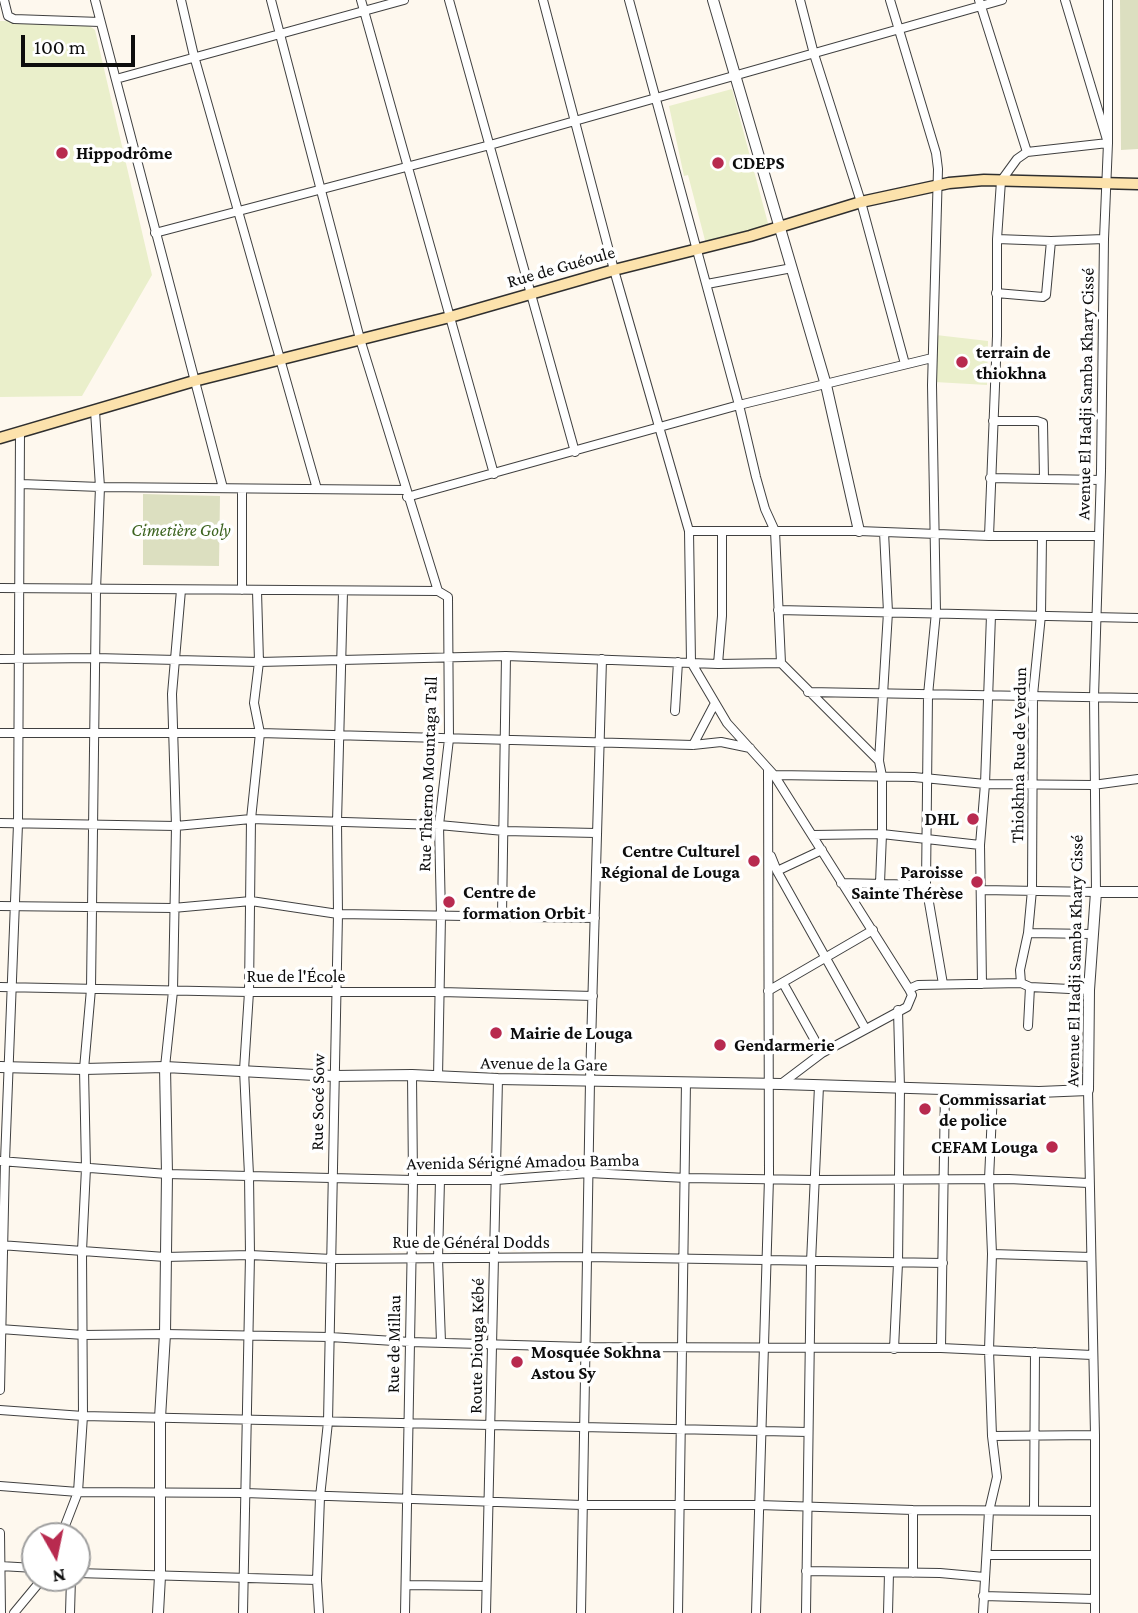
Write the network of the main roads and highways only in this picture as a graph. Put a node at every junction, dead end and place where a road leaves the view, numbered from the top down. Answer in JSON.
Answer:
{"nodes":[{"id":1,"x":1138,"y":184,"type":"edge"},
{"id":2,"x":0,"y":438,"type":"edge"}],
"edges":[{"from":1,"to":2,"type":"main road","name":"Rue de Guéoule"}]}
